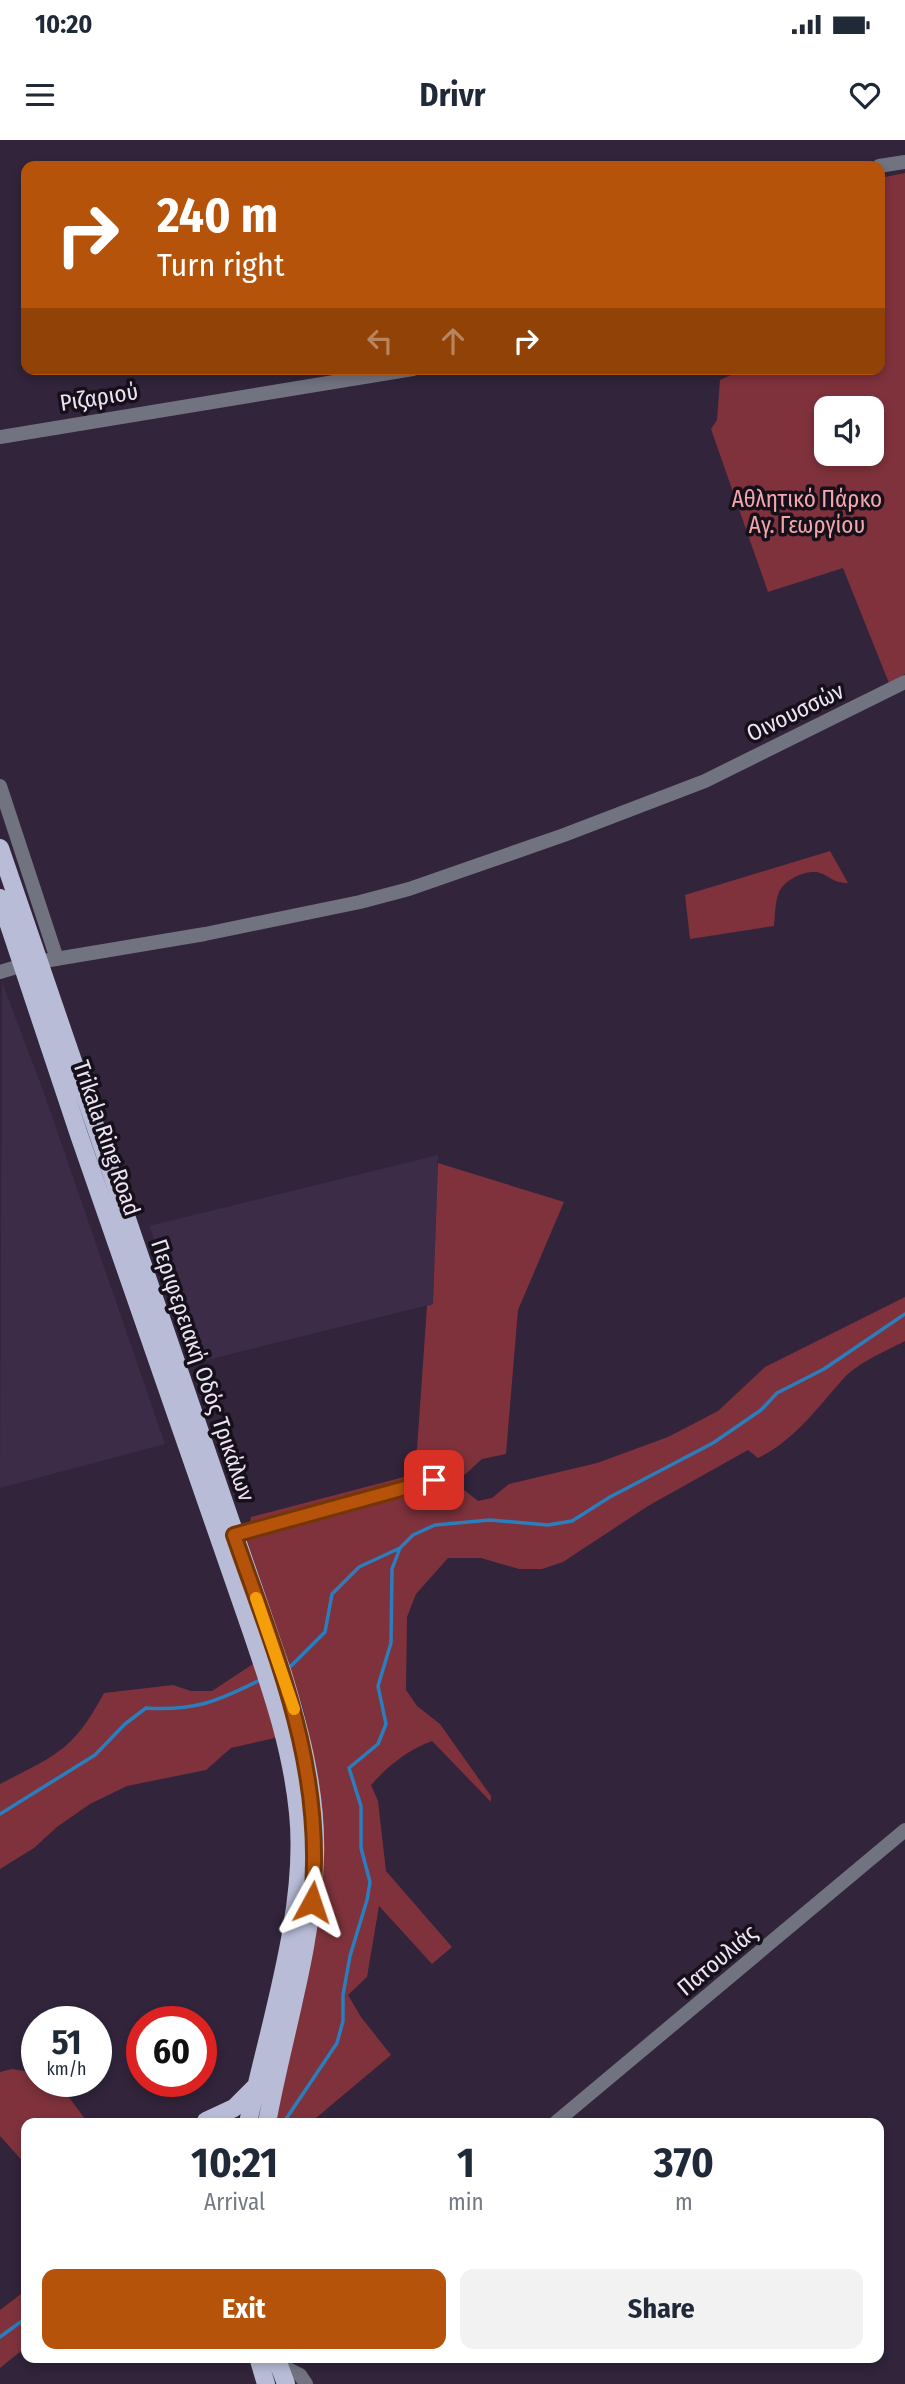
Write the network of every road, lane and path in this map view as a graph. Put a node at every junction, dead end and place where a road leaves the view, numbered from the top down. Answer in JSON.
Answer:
{"nodes":[{"id":1,"x":905,"y":162,"type":"edge"},
{"id":2,"x":885,"y":165,"type":"edge"},
{"id":3,"x":377,"y":375,"type":"edge"},
{"id":4,"x":0,"y":437,"type":"edge"},
{"id":5,"x":905,"y":682,"type":"edge"},
{"id":6,"x":0,"y":786,"type":"edge"},
{"id":7,"x":0,"y":848,"type":"edge"},
{"id":8,"x":0,"y":898,"type":"edge"},
{"id":9,"x":57,"y":959,"type":"junction"},
{"id":10,"x":31,"y":964,"type":"junction"},
{"id":11,"x":0,"y":972,"type":"edge"},
{"id":12,"x":434,"y":1480,"type":"dead end"},
{"id":13,"x":234,"y":1535,"type":"junction"},
{"id":14,"x":905,"y":1830,"type":"edge"},
{"id":15,"x":255,"y":2087,"type":"junction"},
{"id":16,"x":215,"y":2118,"type":"edge"},
{"id":17,"x":249,"y":2118,"type":"edge"},
{"id":18,"x":268,"y":2118,"type":"edge"},
{"id":19,"x":561,"y":2118,"type":"edge"},
{"id":20,"x":268,"y":2367,"type":"edge"},
{"id":21,"x":286,"y":2384,"type":"edge"},
{"id":22,"x":306,"y":2384,"type":"edge"}],
"edges":[{"from":1,"to":2,"type":"street"},
{"from":3,"to":4,"type":"street","name":"Ριζαριού"},
{"from":5,"to":9,"type":"street","name":"Οινουσσών"},
{"from":6,"to":9,"type":"street"},
{"from":7,"to":10,"type":"main road","name":"Περιφερειακή Οδός Τρικάλων"},
{"from":8,"to":10,"type":"main road","name":"Trikala Ring Road"},
{"from":9,"to":10,"type":"street","name":"Οινουσσών"},
{"from":10,"to":11,"type":"street","name":"Οινουσσών"},
{"from":10,"to":13,"type":"main road","name":"Περιφερειακή Οδός Τρικάλων"},
{"from":10,"to":15,"type":"main road","name":"Trikala Ring Road"},
{"from":12,"to":13,"type":"street"},
{"from":13,"to":18,"type":"main road","name":"Περιφερειακή Οδός Τρικάλων"},
{"from":14,"to":19,"type":"street","name":"Πατουλιάς"},
{"from":15,"to":16,"type":"main road"},
{"from":15,"to":17,"type":"main road","name":"Trikala Ring Road"},
{"from":20,"to":21,"type":"main road"},
{"from":20,"to":22,"type":"street"}]}
